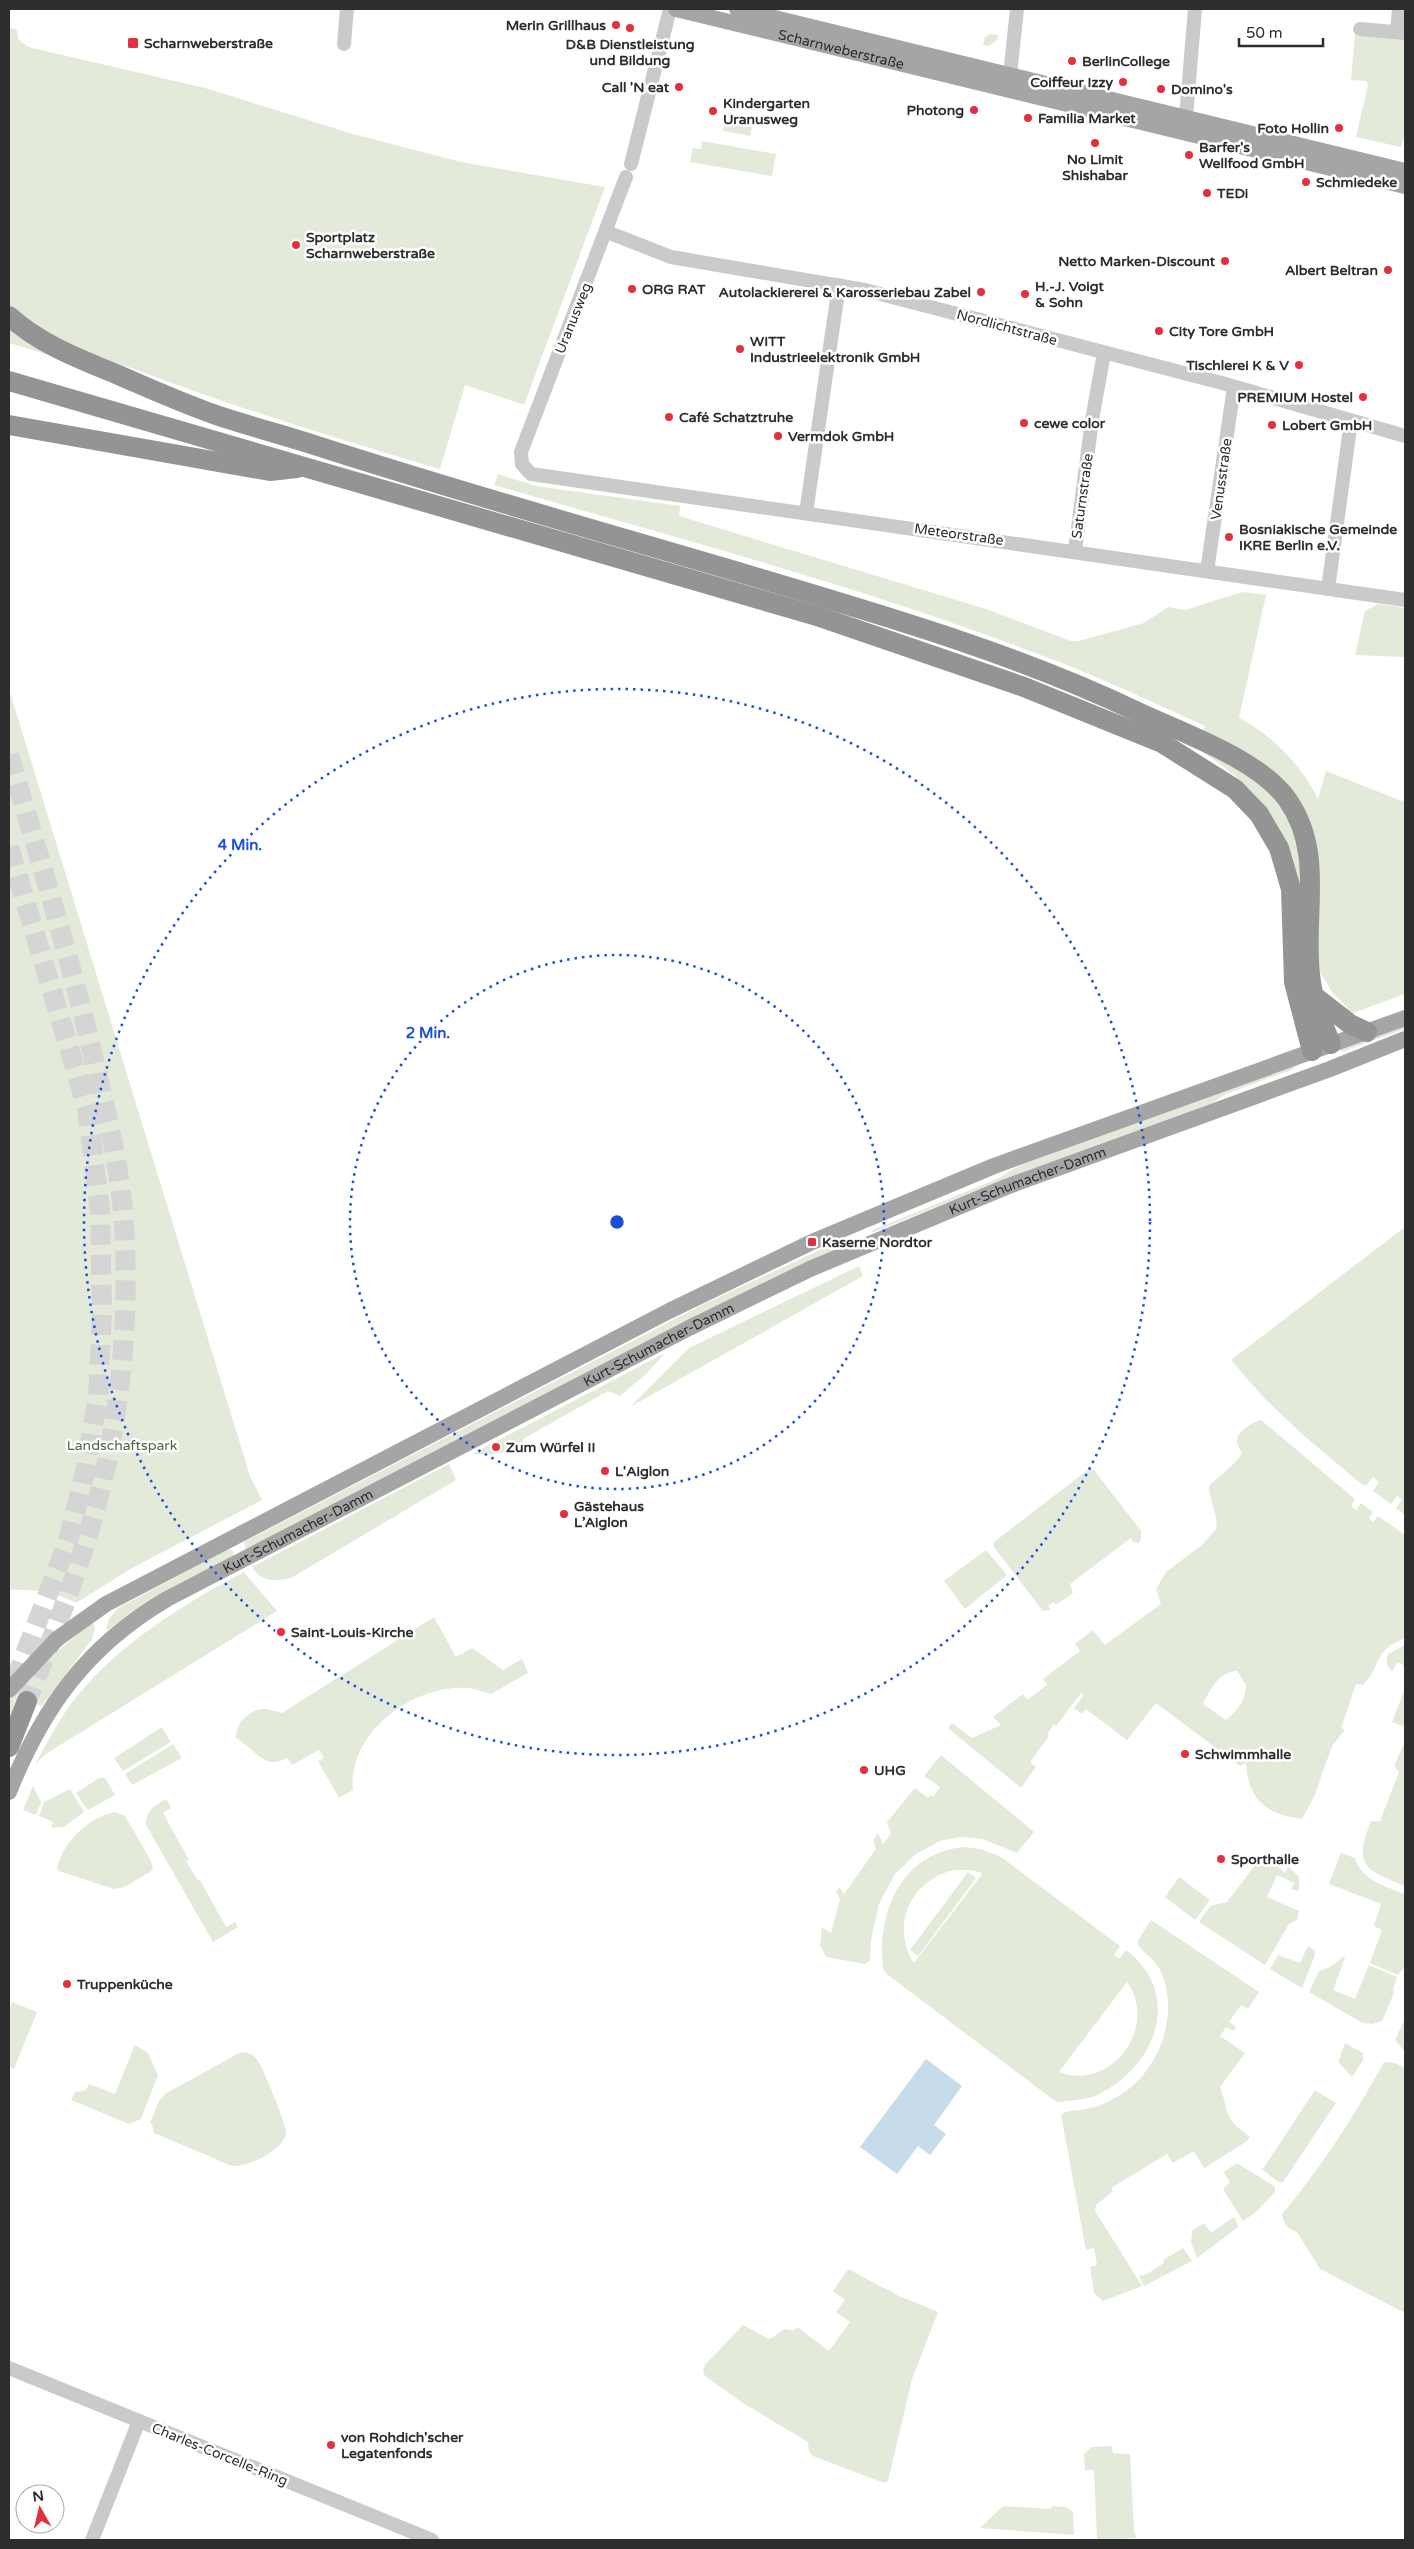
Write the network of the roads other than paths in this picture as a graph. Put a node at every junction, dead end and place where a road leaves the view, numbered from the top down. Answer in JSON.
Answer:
{"nodes":[{"id":1,"x":346,"y":9,"type":"edge"},
{"id":2,"x":670,"y":9,"type":"edge"},
{"id":3,"x":676,"y":9,"type":"edge"},
{"id":4,"x":1017,"y":9,"type":"edge"},
{"id":5,"x":1195,"y":9,"type":"edge"},
{"id":6,"x":1399,"y":9,"type":"edge"},
{"id":7,"x":744,"y":10,"type":"edge"},
{"id":8,"x":1360,"y":30,"type":"dead end"},
{"id":9,"x":1398,"y":32,"type":"edge"},
{"id":10,"x":344,"y":44,"type":"dead end"},
{"id":11,"x":1009,"y":82,"type":"junction"},
{"id":12,"x":1185,"y":125,"type":"junction"},
{"id":13,"x":1282,"y":148,"type":"junction"},
{"id":14,"x":1405,"y":170,"type":"edge"},
{"id":15,"x":1405,"y":186,"type":"edge"},
{"id":16,"x":607,"y":232,"type":"junction"},
{"id":17,"x":839,"y":285,"type":"junction"},
{"id":18,"x":9,"y":316,"type":"edge"},
{"id":19,"x":1104,"y":352,"type":"junction"},
{"id":20,"x":9,"y":381,"type":"edge"},
{"id":21,"x":1234,"y":387,"type":"junction"},
{"id":22,"x":1352,"y":421,"type":"junction"},
{"id":23,"x":17,"y":427,"type":"edge"},
{"id":24,"x":1405,"y":436,"type":"edge"},
{"id":25,"x":521,"y":459,"type":"joint"},
{"id":26,"x":307,"y":467,"type":"junction"},
{"id":27,"x":806,"y":513,"type":"junction"},
{"id":28,"x":1075,"y":551,"type":"junction"},
{"id":29,"x":1208,"y":571,"type":"junction"},
{"id":30,"x":1328,"y":589,"type":"junction"},
{"id":31,"x":1405,"y":600,"type":"edge"},
{"id":32,"x":1314,"y":996,"type":"junction"},
{"id":33,"x":1405,"y":1018,"type":"edge"},
{"id":34,"x":1367,"y":1032,"type":"junction"},
{"id":35,"x":1405,"y":1039,"type":"edge"},
{"id":36,"x":1331,"y":1044,"type":"junction"},
{"id":37,"x":1312,"y":1051,"type":"junction"},
{"id":38,"x":1330,"y":1069,"type":"junction"},
{"id":39,"x":851,"y":1225,"type":"junction"},
{"id":40,"x":860,"y":1247,"type":"junction"},
{"id":41,"x":9,"y":1690,"type":"edge"},
{"id":42,"x":28,"y":1701,"type":"tunnel mouth"},
{"id":43,"x":9,"y":1747,"type":"edge"},
{"id":44,"x":9,"y":1792,"type":"edge"},
{"id":45,"x":9,"y":2368,"type":"edge"},
{"id":46,"x":139,"y":2421,"type":"junction"},
{"id":47,"x":92,"y":2540,"type":"edge"},
{"id":48,"x":432,"y":2540,"type":"edge"}],
"edges":[{"from":1,"to":10,"type":"street"},
{"from":2,"to":16,"type":"street","name":"Uranusweg"},
{"from":3,"to":11,"type":"main road","name":"Scharnweberstraße"},
{"from":4,"to":11,"type":"street"},
{"from":5,"to":12,"type":"street"},
{"from":6,"to":9,"type":"street"},
{"from":7,"to":11,"type":"main road","name":"Scharnweberstraße"},
{"from":8,"to":9,"type":"street"},
{"from":11,"to":12,"type":"main road","name":"Scharnweberstraße"},
{"from":12,"to":13,"type":"main road","name":"Scharnweberstraße"},
{"from":13,"to":14,"type":"main road","name":"Scharnweberstraße"},
{"from":13,"to":15,"type":"main road","name":"Scharnweberstraße"},
{"from":16,"to":17,"type":"street","name":"Nordlichtstraße"},
{"from":16,"to":25,"type":"street","name":"Uranusweg"},
{"from":17,"to":19,"type":"street","name":"Nordlichtstraße"},
{"from":17,"to":27,"type":"street"},
{"from":18,"to":32,"type":"highway"},
{"from":19,"to":21,"type":"street","name":"Nordlichtstraße"},
{"from":19,"to":28,"type":"street","name":"Saturnstraße"},
{"from":20,"to":26,"type":"highway"},
{"from":21,"to":22,"type":"street","name":"Nordlichtstraße"},
{"from":21,"to":29,"type":"street","name":"Venusstraße"},
{"from":22,"to":24,"type":"street","name":"Nordlichtstraße"},
{"from":22,"to":30,"type":"street"},
{"from":23,"to":26,"type":"highway"},
{"from":25,"to":27,"type":"street","name":"Meteorstraße"},
{"from":26,"to":37,"type":"highway"},
{"from":27,"to":28,"type":"street","name":"Meteorstraße"},
{"from":28,"to":29,"type":"street","name":"Meteorstraße"},
{"from":29,"to":30,"type":"street","name":"Meteorstraße"},
{"from":30,"to":31,"type":"street","name":"Meteorstraße"},
{"from":32,"to":34,"type":"highway"},
{"from":32,"to":36,"type":"highway"},
{"from":33,"to":34,"type":"main road","name":"Kurt-Schumacher-Damm"},
{"from":34,"to":36,"type":"main road","name":"Kurt-Schumacher-Damm"},
{"from":35,"to":38,"type":"main road","name":"Kurt-Schumacher-Damm"},
{"from":36,"to":37,"type":"main road","name":"Kurt-Schumacher-Damm"},
{"from":36,"to":38,"type":"main road"},
{"from":37,"to":38,"type":"main road"},
{"from":37,"to":39,"type":"main road","name":"Kurt-Schumacher-Damm"},
{"from":38,"to":40,"type":"main road","name":"Kurt-Schumacher-Damm"},
{"from":39,"to":40,"type":"main road"},
{"from":39,"to":41,"type":"main road","name":"Kurt-Schumacher-Damm"},
{"from":40,"to":44,"type":"main road","name":"Kurt-Schumacher-Damm"},
{"from":42,"to":43,"type":"highway"},
{"from":45,"to":46,"type":"street","name":"Charles-Corcelle-Ring"},
{"from":46,"to":47,"type":"street"},
{"from":46,"to":48,"type":"street","name":"Charles-Corcelle-Ring"}]}
